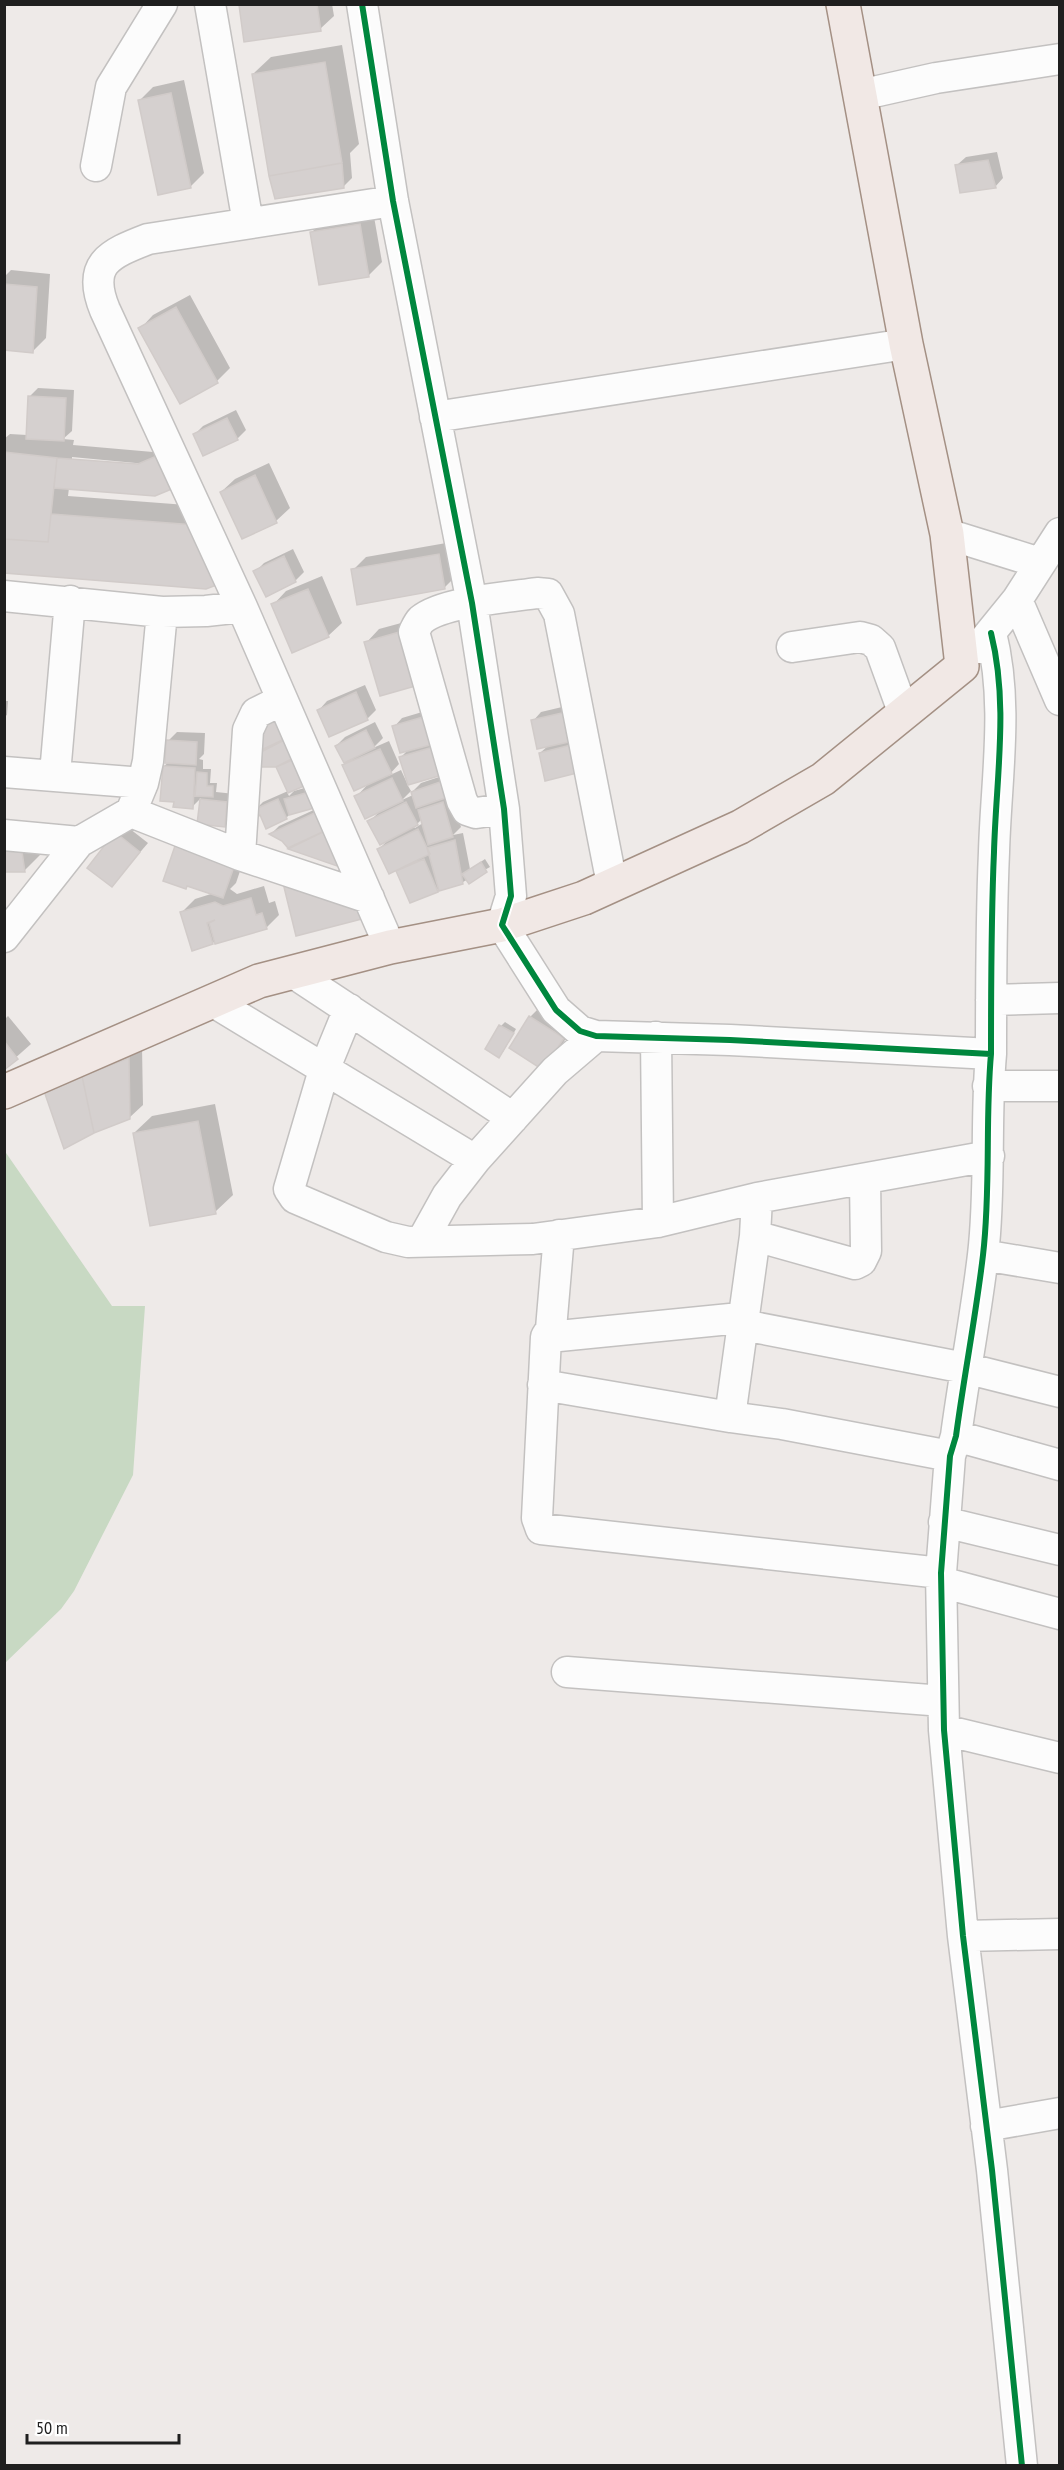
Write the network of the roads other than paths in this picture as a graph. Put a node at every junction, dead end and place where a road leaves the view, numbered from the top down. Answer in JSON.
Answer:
{"nodes":[{"id":1,"x":162,"y":4,"type":"edge"},
{"id":2,"x":210,"y":4,"type":"edge"},
{"id":3,"x":362,"y":4,"type":"edge"},
{"id":4,"x":843,"y":4,"type":"edge"},
{"id":5,"x":1059,"y":59,"type":"edge"},
{"id":6,"x":860,"y":95,"type":"junction"},
{"id":7,"x":96,"y":166,"type":"dead end"},
{"id":8,"x":393,"y":201,"type":"junction"},
{"id":9,"x":248,"y":223,"type":"junction"},
{"id":10,"x":906,"y":344,"type":"junction"},
{"id":11,"x":435,"y":417,"type":"junction"},
{"id":12,"x":1059,"y":533,"type":"edge"},
{"id":13,"x":947,"y":534,"type":"junction"},
{"id":14,"x":1040,"y":563,"type":"junction"},
{"id":15,"x":4,"y":596,"type":"edge"},
{"id":16,"x":1017,"y":600,"type":"junction"},
{"id":17,"x":70,"y":602,"type":"junction"},
{"id":18,"x":472,"y":603,"type":"junction"},
{"id":19,"x":242,"y":607,"type":"junction"},
{"id":20,"x":162,"y":612,"type":"junction"},
{"id":21,"x":991,"y":633,"type":"junction"},
{"id":22,"x":792,"y":647,"type":"dead end"},
{"id":23,"x":962,"y":666,"type":"junction"},
{"id":24,"x":282,"y":700,"type":"junction"},
{"id":25,"x":1059,"y":700,"type":"edge"},
{"id":26,"x":904,"y":714,"type":"junction"},
{"id":27,"x":4,"y":771,"type":"edge"},
{"id":28,"x":55,"y":774,"type":"junction"},
{"id":29,"x":143,"y":783,"type":"junction"},
{"id":30,"x":504,"y":809,"type":"junction"},
{"id":31,"x":131,"y":812,"type":"junction"},
{"id":32,"x":4,"y":834,"type":"edge"},
{"id":33,"x":79,"y":842,"type":"junction"},
{"id":34,"x":240,"y":855,"type":"junction"},
{"id":35,"x":612,"y":884,"type":"junction"},
{"id":36,"x":369,"y":898,"type":"junction"},
{"id":37,"x":502,"y":925,"type":"junction"},
{"id":38,"x":4,"y":936,"type":"edge"},
{"id":39,"x":390,"y":947,"type":"junction"},
{"id":40,"x":292,"y":972,"type":"junction"},
{"id":41,"x":1056,"y":992,"type":"edge"},
{"id":42,"x":991,"y":1000,"type":"junction"},
{"id":43,"x":212,"y":1001,"type":"junction"},
{"id":44,"x":349,"y":1009,"type":"junction"},
{"id":45,"x":596,"y":1036,"type":"junction"},
{"id":46,"x":656,"y":1037,"type":"junction"},
{"id":47,"x":991,"y":1054,"type":"junction"},
{"id":48,"x":324,"y":1070,"type":"junction"},
{"id":49,"x":988,"y":1086,"type":"junction"},
{"id":50,"x":1059,"y":1086,"type":"edge"},
{"id":51,"x":4,"y":1092,"type":"edge"},
{"id":52,"x":513,"y":1118,"type":"junction"},
{"id":53,"x":989,"y":1156,"type":"junction"},
{"id":54,"x":475,"y":1160,"type":"junction"},
{"id":55,"x":865,"y":1179,"type":"junction"},
{"id":56,"x":757,"y":1198,"type":"junction"},
{"id":57,"x":658,"y":1222,"type":"junction"},
{"id":58,"x":559,"y":1235,"type":"junction"},
{"id":59,"x":755,"y":1236,"type":"junction"},
{"id":60,"x":422,"y":1240,"type":"junction"},
{"id":61,"x":983,"y":1255,"type":"junction"},
{"id":62,"x":1059,"y":1268,"type":"edge"},
{"id":63,"x":743,"y":1325,"type":"junction"},
{"id":64,"x":551,"y":1329,"type":"junction"},
{"id":65,"x":965,"y":1368,"type":"junction"},
{"id":66,"x":543,"y":1386,"type":"junction"},
{"id":67,"x":1059,"y":1392,"type":"edge"},
{"id":68,"x":729,"y":1417,"type":"junction"},
{"id":69,"x":953,"y":1446,"type":"junction"},
{"id":70,"x":1059,"y":1466,"type":"edge"},
{"id":71,"x":944,"y":1522,"type":"junction"},
{"id":72,"x":1059,"y":1551,"type":"edge"},
{"id":73,"x":941,"y":1577,"type":"junction"},
{"id":74,"x":1059,"y":1614,"type":"edge"},
{"id":75,"x":567,"y":1672,"type":"dead end"},
{"id":76,"x":944,"y":1716,"type":"junction"},
{"id":77,"x":1059,"y":1759,"type":"edge"},
{"id":78,"x":1059,"y":1934,"type":"edge"},
{"id":79,"x":963,"y":1936,"type":"junction"},
{"id":80,"x":1059,"y":2113,"type":"edge"},
{"id":81,"x":986,"y":2126,"type":"junction"},
{"id":82,"x":1022,"y":2466,"type":"edge"}],
"edges":[{"from":1,"to":7,"type":"street"},
{"from":2,"to":9,"type":"street"},
{"from":3,"to":8,"type":"street"},
{"from":4,"to":6,"type":"main road"},
{"from":5,"to":6,"type":"street"},
{"from":6,"to":10,"type":"main road"},
{"from":8,"to":9,"type":"street"},
{"from":8,"to":11,"type":"street"},
{"from":9,"to":19,"type":"street"},
{"from":10,"to":11,"type":"street"},
{"from":10,"to":13,"type":"main road"},
{"from":11,"to":18,"type":"street"},
{"from":12,"to":14,"type":"street"},
{"from":13,"to":14,"type":"street"},
{"from":13,"to":23,"type":"main road"},
{"from":14,"to":16,"type":"street"},
{"from":15,"to":17,"type":"street"},
{"from":16,"to":21,"type":"street"},
{"from":16,"to":25,"type":"street"},
{"from":17,"to":20,"type":"street"},
{"from":17,"to":28,"type":"street"},
{"from":18,"to":30,"type":"street"},
{"from":18,"to":30,"type":"street"},
{"from":18,"to":35,"type":"street"},
{"from":19,"to":20,"type":"street"},
{"from":19,"to":24,"type":"street"},
{"from":20,"to":29,"type":"street"},
{"from":21,"to":23,"type":"street"},
{"from":21,"to":42,"type":"street"},
{"from":22,"to":26,"type":"street"},
{"from":23,"to":26,"type":"main road"},
{"from":24,"to":34,"type":"street"},
{"from":24,"to":36,"type":"street"},
{"from":26,"to":35,"type":"main road"},
{"from":27,"to":28,"type":"street"},
{"from":28,"to":29,"type":"street"},
{"from":29,"to":31,"type":"street"},
{"from":30,"to":37,"type":"street"},
{"from":31,"to":33,"type":"street"},
{"from":31,"to":34,"type":"street"},
{"from":32,"to":33,"type":"street"},
{"from":33,"to":38,"type":"street"},
{"from":34,"to":36,"type":"street"},
{"from":35,"to":37,"type":"main road"},
{"from":36,"to":39,"type":"street"},
{"from":37,"to":39,"type":"main road"},
{"from":37,"to":45,"type":"street"},
{"from":39,"to":40,"type":"main road"},
{"from":40,"to":43,"type":"main road"},
{"from":40,"to":44,"type":"street"},
{"from":41,"to":42,"type":"street"},
{"from":42,"to":47,"type":"street"},
{"from":43,"to":48,"type":"street"},
{"from":43,"to":51,"type":"main road"},
{"from":44,"to":48,"type":"street"},
{"from":44,"to":52,"type":"street"},
{"from":45,"to":46,"type":"street"},
{"from":45,"to":52,"type":"street"},
{"from":46,"to":47,"type":"street"},
{"from":46,"to":57,"type":"street"},
{"from":47,"to":49,"type":"street"},
{"from":48,"to":54,"type":"street"},
{"from":48,"to":60,"type":"street"},
{"from":49,"to":50,"type":"street"},
{"from":49,"to":53,"type":"street"},
{"from":52,"to":54,"type":"street"},
{"from":53,"to":55,"type":"street"},
{"from":53,"to":61,"type":"street"},
{"from":54,"to":60,"type":"street"},
{"from":55,"to":56,"type":"street"},
{"from":55,"to":59,"type":"street"},
{"from":56,"to":57,"type":"street"},
{"from":56,"to":59,"type":"street"},
{"from":57,"to":58,"type":"street"},
{"from":58,"to":60,"type":"street"},
{"from":58,"to":64,"type":"street"},
{"from":59,"to":63,"type":"street"},
{"from":61,"to":62,"type":"street"},
{"from":61,"to":65,"type":"street"},
{"from":63,"to":64,"type":"street"},
{"from":63,"to":65,"type":"street"},
{"from":63,"to":68,"type":"street"},
{"from":64,"to":66,"type":"street"},
{"from":65,"to":67,"type":"street"},
{"from":65,"to":69,"type":"street"},
{"from":66,"to":68,"type":"street"},
{"from":66,"to":73,"type":"street"},
{"from":68,"to":69,"type":"street"},
{"from":69,"to":70,"type":"street"},
{"from":69,"to":71,"type":"street"},
{"from":71,"to":72,"type":"street"},
{"from":71,"to":73,"type":"street"},
{"from":73,"to":74,"type":"street"},
{"from":73,"to":76,"type":"street"},
{"from":75,"to":76,"type":"street"},
{"from":76,"to":77,"type":"street"},
{"from":76,"to":79,"type":"street"},
{"from":78,"to":79,"type":"street"},
{"from":79,"to":81,"type":"street"},
{"from":80,"to":81,"type":"street"},
{"from":81,"to":82,"type":"street"}]}
